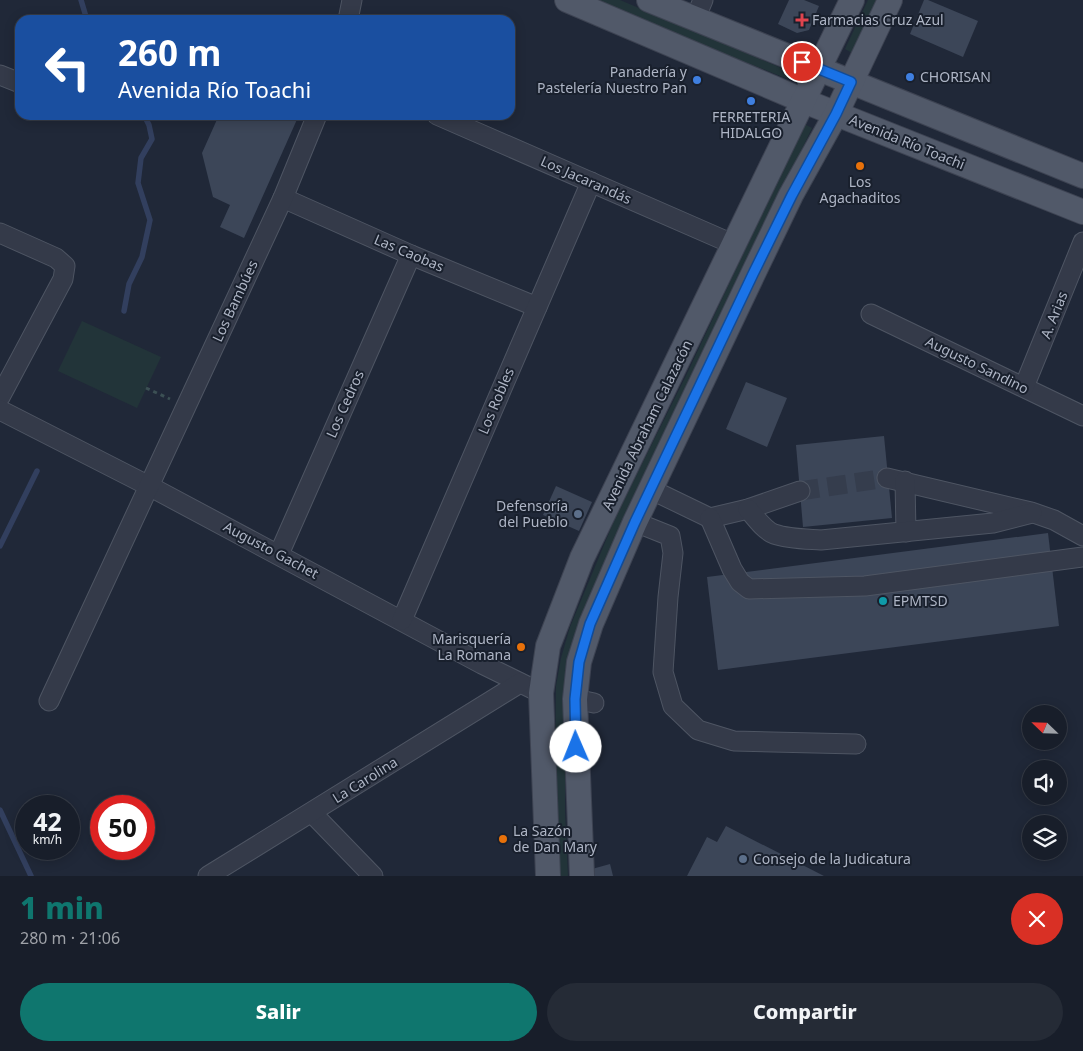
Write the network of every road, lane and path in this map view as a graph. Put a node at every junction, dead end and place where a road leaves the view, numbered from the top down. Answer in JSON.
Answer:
{"nodes":[{"id":1,"x":352,"y":0,"type":"edge"},
{"id":2,"x":567,"y":0,"type":"edge"},
{"id":3,"x":649,"y":0,"type":"edge"},
{"id":4,"x":852,"y":0,"type":"edge"},
{"id":5,"x":890,"y":0,"type":"edge"},
{"id":6,"x":699,"y":9,"type":"edge"},
{"id":7,"x":349,"y":15,"type":"edge"},
{"id":8,"x":819,"y":69,"type":"junction"},
{"id":9,"x":0,"y":75,"type":"edge"},
{"id":10,"x":15,"y":81,"type":"edge"},
{"id":11,"x":851,"y":82,"type":"junction"},
{"id":12,"x":804,"y":101,"type":"junction"},
{"id":13,"x":836,"y":114,"type":"junction"},
{"id":14,"x":315,"y":120,"type":"edge"},
{"id":15,"x":448,"y":120,"type":"edge"},
{"id":16,"x":1083,"y":176,"type":"edge"},
{"id":17,"x":591,"y":182,"type":"junction"},
{"id":18,"x":283,"y":198,"type":"junction"},
{"id":19,"x":1083,"y":212,"type":"edge"},
{"id":20,"x":0,"y":233,"type":"edge"},
{"id":21,"x":1083,"y":242,"type":"edge"},
{"id":22,"x":735,"y":245,"type":"junction"},
{"id":23,"x":411,"y":254,"type":"junction"},
{"id":24,"x":537,"y":307,"type":"junction"},
{"id":25,"x":872,"y":314,"type":"dead end"},
{"id":26,"x":1024,"y":387,"type":"junction"},
{"id":27,"x":146,"y":388,"type":"dead end"},
{"id":28,"x":0,"y":397,"type":"edge"},
{"id":29,"x":186,"y":407,"type":"junction"},
{"id":30,"x":0,"y":410,"type":"edge"},
{"id":31,"x":1083,"y":416,"type":"edge"},
{"id":32,"x":149,"y":486,"type":"junction"},
{"id":33,"x":650,"y":490,"type":"junction"},
{"id":34,"x":800,"y":491,"type":"tunnel mouth"},
{"id":35,"x":748,"y":509,"type":"junction"},
{"id":36,"x":1032,"y":513,"type":"junction"},
{"id":37,"x":710,"y":518,"type":"junction"},
{"id":38,"x":635,"y":522,"type":"junction"},
{"id":39,"x":906,"y":532,"type":"junction"},
{"id":40,"x":1083,"y":536,"type":"edge"},
{"id":41,"x":279,"y":554,"type":"junction"},
{"id":42,"x":1083,"y":557,"type":"edge"},
{"id":43,"x":402,"y":620,"type":"junction"},
{"id":44,"x":531,"y":688,"type":"junction"},
{"id":45,"x":49,"y":701,"type":"dead end"},
{"id":46,"x":856,"y":744,"type":"dead end"},
{"id":47,"x":312,"y":813,"type":"junction"},
{"id":48,"x":208,"y":876,"type":"edge"},
{"id":49,"x":373,"y":876,"type":"edge"},
{"id":50,"x":548,"y":876,"type":"edge"},
{"id":51,"x":582,"y":876,"type":"edge"}],
"edges":[{"from":1,"to":7,"type":"street"},
{"from":2,"to":12,"type":"main road","name":"Avenida Río Toachi"},
{"from":3,"to":6,"type":"main road"},
{"from":4,"to":8,"type":"main road","name":"Avenida Abraham Calazacón"},
{"from":5,"to":11,"type":"main road"},
{"from":6,"to":8,"type":"main road"},
{"from":8,"to":11,"type":"main road"},
{"from":8,"to":12,"type":"main road","name":"Avenida Abraham Calazacón"},
{"from":9,"to":10,"type":"street"},
{"from":11,"to":13,"type":"main road"},
{"from":11,"to":16,"type":"main road"},
{"from":12,"to":13,"type":"main road","name":"Avenida Río Toachi"},
{"from":12,"to":22,"type":"main road","name":"Avenida Abraham Calazacón"},
{"from":13,"to":19,"type":"main road","name":"Avenida Río Toachi"},
{"from":13,"to":33,"type":"main road"},
{"from":14,"to":18,"type":"street","name":"Los Bambúes"},
{"from":15,"to":17,"type":"street","name":"Los Jacarandás"},
{"from":17,"to":22,"type":"street","name":"Los Jacarandás"},
{"from":17,"to":24,"type":"street","name":"Los Robles"},
{"from":18,"to":23,"type":"street","name":"Las Caobas"},
{"from":18,"to":29,"type":"street","name":"Los Bambúes"},
{"from":20,"to":28,"type":"street"},
{"from":21,"to":26,"type":"street","name":"A. Arias"},
{"from":22,"to":44,"type":"main road","name":"Avenida Abraham Calazacón"},
{"from":23,"to":24,"type":"street","name":"Las Caobas"},
{"from":23,"to":41,"type":"street","name":"Los Cedros"},
{"from":24,"to":43,"type":"street","name":"Los Robles"},
{"from":25,"to":26,"type":"street","name":"Augusto Sandino"},
{"from":26,"to":31,"type":"street","name":"Augusto Sandino"},
{"from":27,"to":29,"type":"path"},
{"from":29,"to":32,"type":"street","name":"Los Bambúes"},
{"from":30,"to":32,"type":"street","name":"Augusto Gachet"},
{"from":32,"to":41,"type":"street","name":"Augusto Gachet"},
{"from":32,"to":45,"type":"street","name":"Los Bambúes"},
{"from":33,"to":37,"type":"street"},
{"from":33,"to":38,"type":"main road"},
{"from":34,"to":35,"type":"street"},
{"from":35,"to":37,"type":"street"},
{"from":35,"to":39,"type":"street"},
{"from":36,"to":39,"type":"street"},
{"from":36,"to":39,"type":"street"},
{"from":36,"to":40,"type":"street"},
{"from":37,"to":42,"type":"street"},
{"from":38,"to":46,"type":"street"},
{"from":38,"to":51,"type":"main road"},
{"from":41,"to":43,"type":"street","name":"Augusto Gachet"},
{"from":43,"to":44,"type":"street","name":"Augusto Gachet"},
{"from":44,"to":47,"type":"street","name":"La Carolina"},
{"from":44,"to":50,"type":"main road","name":"Avenida Abraham Calazacón"},
{"from":47,"to":48,"type":"street","name":"La Carolina"},
{"from":47,"to":49,"type":"street"}]}
